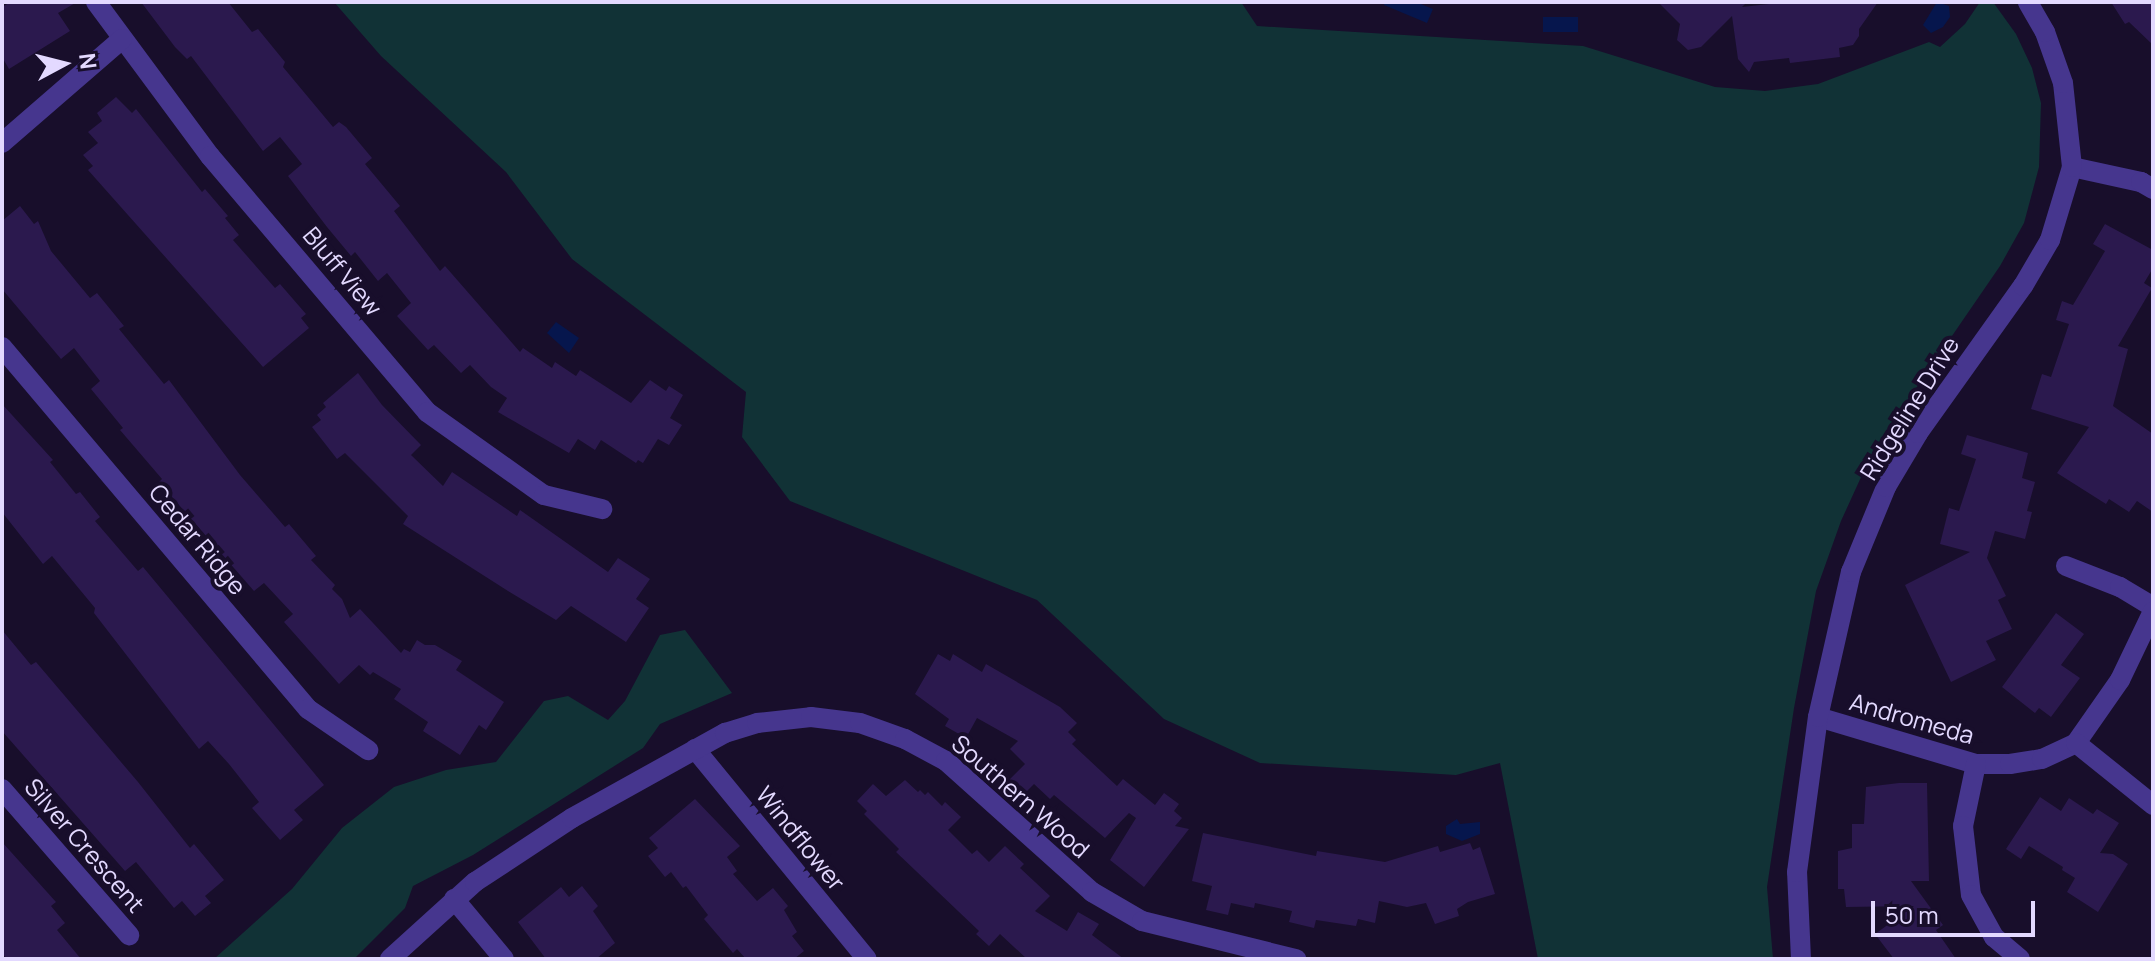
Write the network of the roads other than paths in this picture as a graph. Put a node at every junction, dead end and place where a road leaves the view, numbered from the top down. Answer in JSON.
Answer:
{"nodes":[{"id":1,"x":96,"y":2,"type":"edge"},
{"id":2,"x":2028,"y":2,"type":"edge"},
{"id":3,"x":122,"y":39,"type":"junction"},
{"id":4,"x":2,"y":143,"type":"edge"},
{"id":5,"x":2072,"y":167,"type":"junction"},
{"id":6,"x":2153,"y":189,"type":"edge"},
{"id":7,"x":2,"y":347,"type":"edge"},
{"id":8,"x":602,"y":509,"type":"dead end"},
{"id":9,"x":2066,"y":566,"type":"dead end"},
{"id":10,"x":2153,"y":609,"type":"edge"},
{"id":11,"x":1818,"y":717,"type":"junction"},
{"id":12,"x":2076,"y":743,"type":"junction"},
{"id":13,"x":695,"y":749,"type":"junction"},
{"id":14,"x":368,"y":750,"type":"dead end"},
{"id":15,"x":1976,"y":764,"type":"junction"},
{"id":16,"x":2,"y":789,"type":"edge"},
{"id":17,"x":2153,"y":805,"type":"edge"},
{"id":18,"x":454,"y":899,"type":"junction"},
{"id":19,"x":129,"y":935,"type":"dead end"},
{"id":20,"x":390,"y":959,"type":"edge"},
{"id":21,"x":504,"y":959,"type":"edge"},
{"id":22,"x":867,"y":959,"type":"edge"},
{"id":23,"x":1296,"y":959,"type":"edge"},
{"id":24,"x":1801,"y":959,"type":"edge"},
{"id":25,"x":2020,"y":959,"type":"edge"}],
"edges":[{"from":1,"to":3,"type":"street","name":"Bluff View"},
{"from":2,"to":5,"type":"street","name":"Ridgeline Drive"},
{"from":3,"to":4,"type":"street"},
{"from":3,"to":8,"type":"street","name":"Bluff View"},
{"from":5,"to":6,"type":"street"},
{"from":5,"to":11,"type":"street","name":"Ridgeline Drive"},
{"from":7,"to":14,"type":"street","name":"Cedar Ridge"},
{"from":9,"to":10,"type":"street"},
{"from":10,"to":12,"type":"street"},
{"from":11,"to":15,"type":"street","name":"Andromeda"},
{"from":11,"to":24,"type":"street","name":"Ridgeline Drive"},
{"from":12,"to":15,"type":"street","name":"Andromeda"},
{"from":12,"to":17,"type":"street"},
{"from":13,"to":18,"type":"street","name":"Southern Wood"},
{"from":13,"to":22,"type":"street","name":"Windflower"},
{"from":13,"to":23,"type":"street","name":"Southern Wood"},
{"from":15,"to":25,"type":"street"},
{"from":16,"to":19,"type":"street","name":"Silver Crescent"},
{"from":18,"to":20,"type":"street","name":"Southern Wood"},
{"from":18,"to":21,"type":"street"}]}
